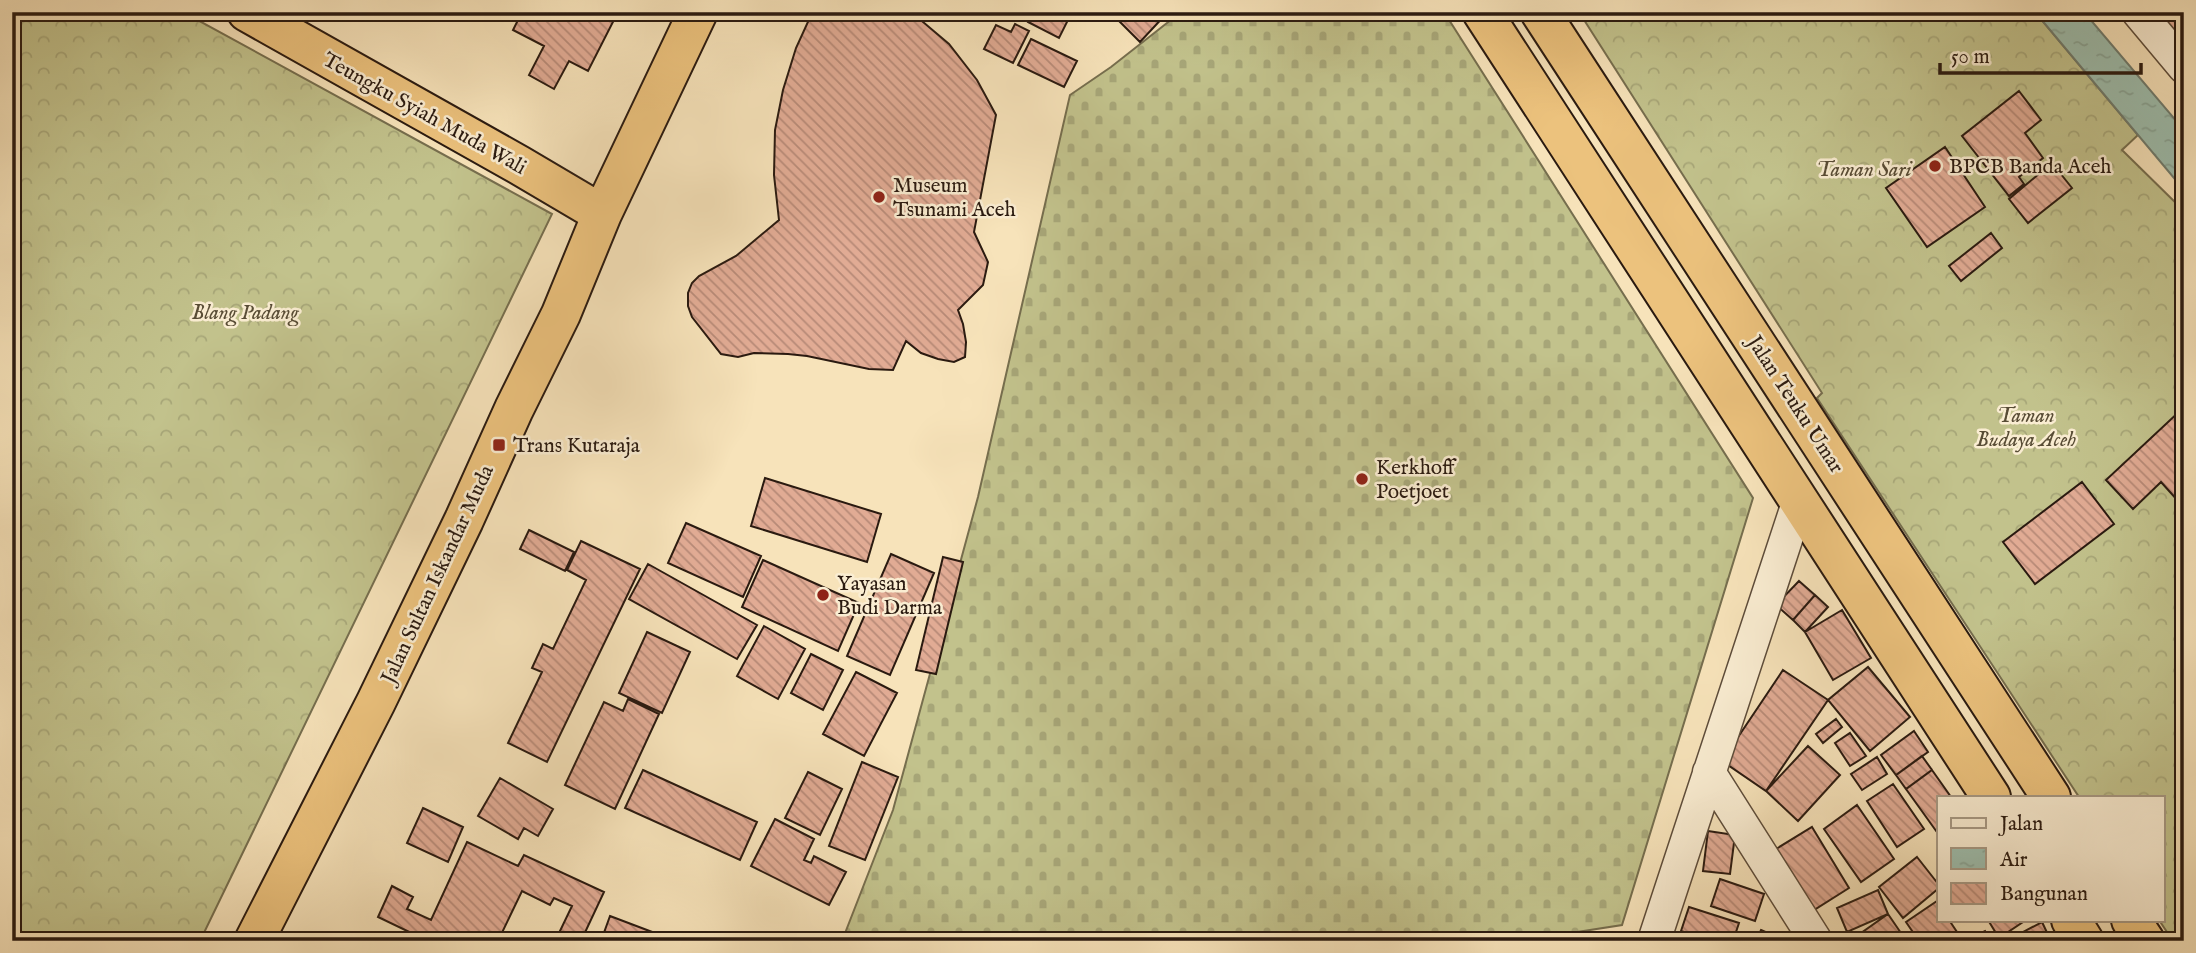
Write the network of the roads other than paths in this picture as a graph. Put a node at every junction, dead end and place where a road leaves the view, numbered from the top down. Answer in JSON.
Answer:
{"nodes":[{"id":1,"x":247,"y":12,"type":"edge"},
{"id":2,"x":698,"y":12,"type":"edge"},
{"id":3,"x":1482,"y":12,"type":"edge"},
{"id":4,"x":1540,"y":12,"type":"edge"},
{"id":5,"x":2138,"y":12,"type":"edge"},
{"id":6,"x":2184,"y":67,"type":"edge"},
{"id":7,"x":602,"y":214,"type":"junction"},
{"id":8,"x":1799,"y":500,"type":"junction"},
{"id":9,"x":1709,"y":772,"type":"junction"},
{"id":10,"x":1990,"y":796,"type":"edge"},
{"id":11,"x":2050,"y":796,"type":"edge"},
{"id":12,"x":2072,"y":922,"type":"edge"},
{"id":13,"x":2132,"y":922,"type":"edge"},
{"id":14,"x":254,"y":941,"type":"edge"},
{"id":15,"x":1654,"y":941,"type":"edge"},
{"id":16,"x":1816,"y":941,"type":"edge"},
{"id":17,"x":2084,"y":941,"type":"edge"},
{"id":18,"x":2145,"y":941,"type":"edge"}],
"edges":[{"from":1,"to":7,"type":"highway","name":"Teungku Syiah Muda Wali"},
{"from":2,"to":7,"type":"highway","name":"Jalan Sultan Iskandar Muda"},
{"from":3,"to":8,"type":"highway"},
{"from":4,"to":11,"type":"highway","name":"Jalan Teuku Umar"},
{"from":5,"to":6,"type":"street"},
{"from":7,"to":14,"type":"highway","name":"Jalan Sultan Iskandar Muda"},
{"from":8,"to":9,"type":"street"},
{"from":8,"to":10,"type":"highway"},
{"from":9,"to":15,"type":"street"},
{"from":9,"to":16,"type":"street"},
{"from":12,"to":17,"type":"highway"},
{"from":13,"to":18,"type":"highway"}]}
